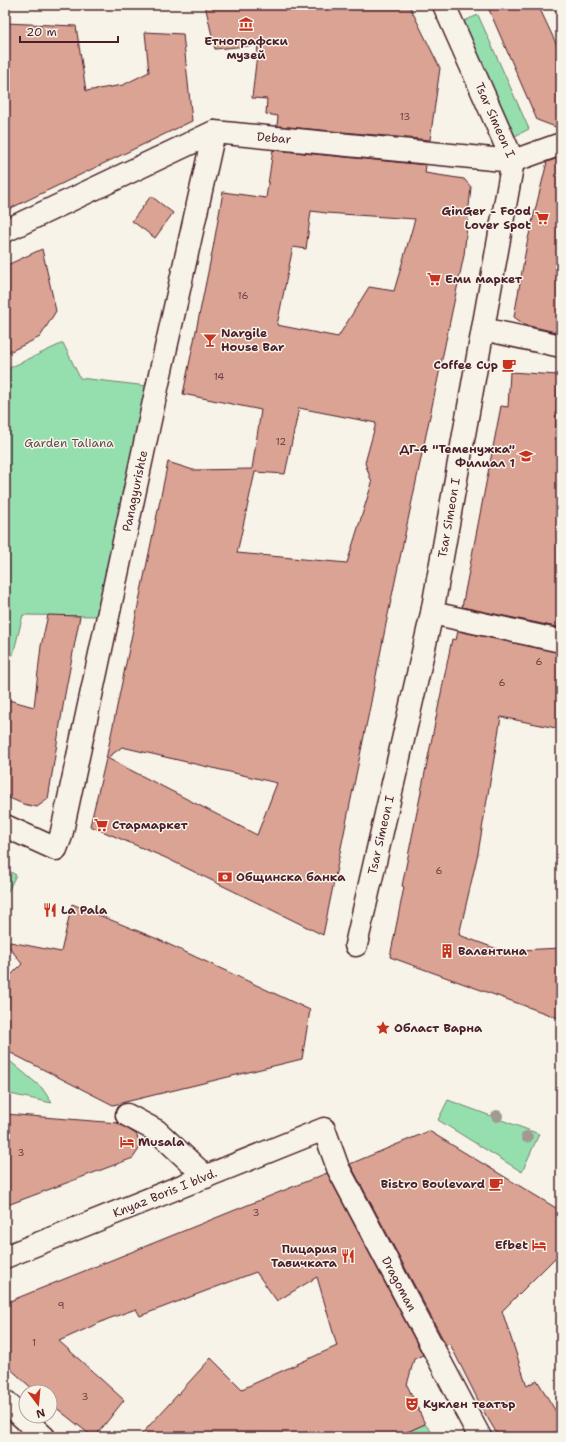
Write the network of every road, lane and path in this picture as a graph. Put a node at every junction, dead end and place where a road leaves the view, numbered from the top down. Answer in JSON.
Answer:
{"nodes":[{"id":1,"x":444,"y":5,"type":"edge"},
{"id":2,"x":214,"y":132,"type":"junction"},
{"id":3,"x":561,"y":144,"type":"edge"},
{"id":4,"x":514,"y":161,"type":"junction"},
{"id":5,"x":5,"y":231,"type":"edge"},
{"id":6,"x":483,"y":329,"type":"junction"},
{"id":7,"x":561,"y":346,"type":"edge"},
{"id":8,"x":432,"y":613,"type":"junction"},
{"id":9,"x":561,"y":641,"type":"edge"},
{"id":10,"x":5,"y":826,"type":"edge"},
{"id":11,"x":356,"y":945,"type":"dead end"},
{"id":12,"x":127,"y":1115,"type":"dead end"},
{"id":13,"x":324,"y":1129,"type":"joint"},
{"id":14,"x":206,"y":1177,"type":"junction"},
{"id":15,"x":5,"y":1257,"type":"edge"},
{"id":16,"x":5,"y":1401,"type":"edge"},
{"id":17,"x":44,"y":1437,"type":"edge"},
{"id":18,"x":480,"y":1437,"type":"edge"}],
"edges":[{"from":1,"to":4,"type":"street","name":"Tsar Simeon I"},
{"from":2,"to":4,"type":"street","name":"Debar"},
{"from":2,"to":5,"type":"street"},
{"from":2,"to":10,"type":"street","name":"Panagyurishte"},
{"from":3,"to":4,"type":"street","name":"Debar"},
{"from":4,"to":6,"type":"street","name":"Tsar Simeon I"},
{"from":6,"to":7,"type":"street"},
{"from":6,"to":8,"type":"street","name":"Tsar Simeon I"},
{"from":8,"to":9,"type":"street"},
{"from":8,"to":11,"type":"street","name":"Tsar Simeon I"},
{"from":12,"to":14,"type":"street"},
{"from":13,"to":14,"type":"street","name":"Knyaz Boris I blvd."},
{"from":13,"to":18,"type":"street","name":"Dragoman"},
{"from":14,"to":15,"type":"street","name":"Knyaz Boris I blvd."},
{"from":16,"to":17,"type":"street"}]}
